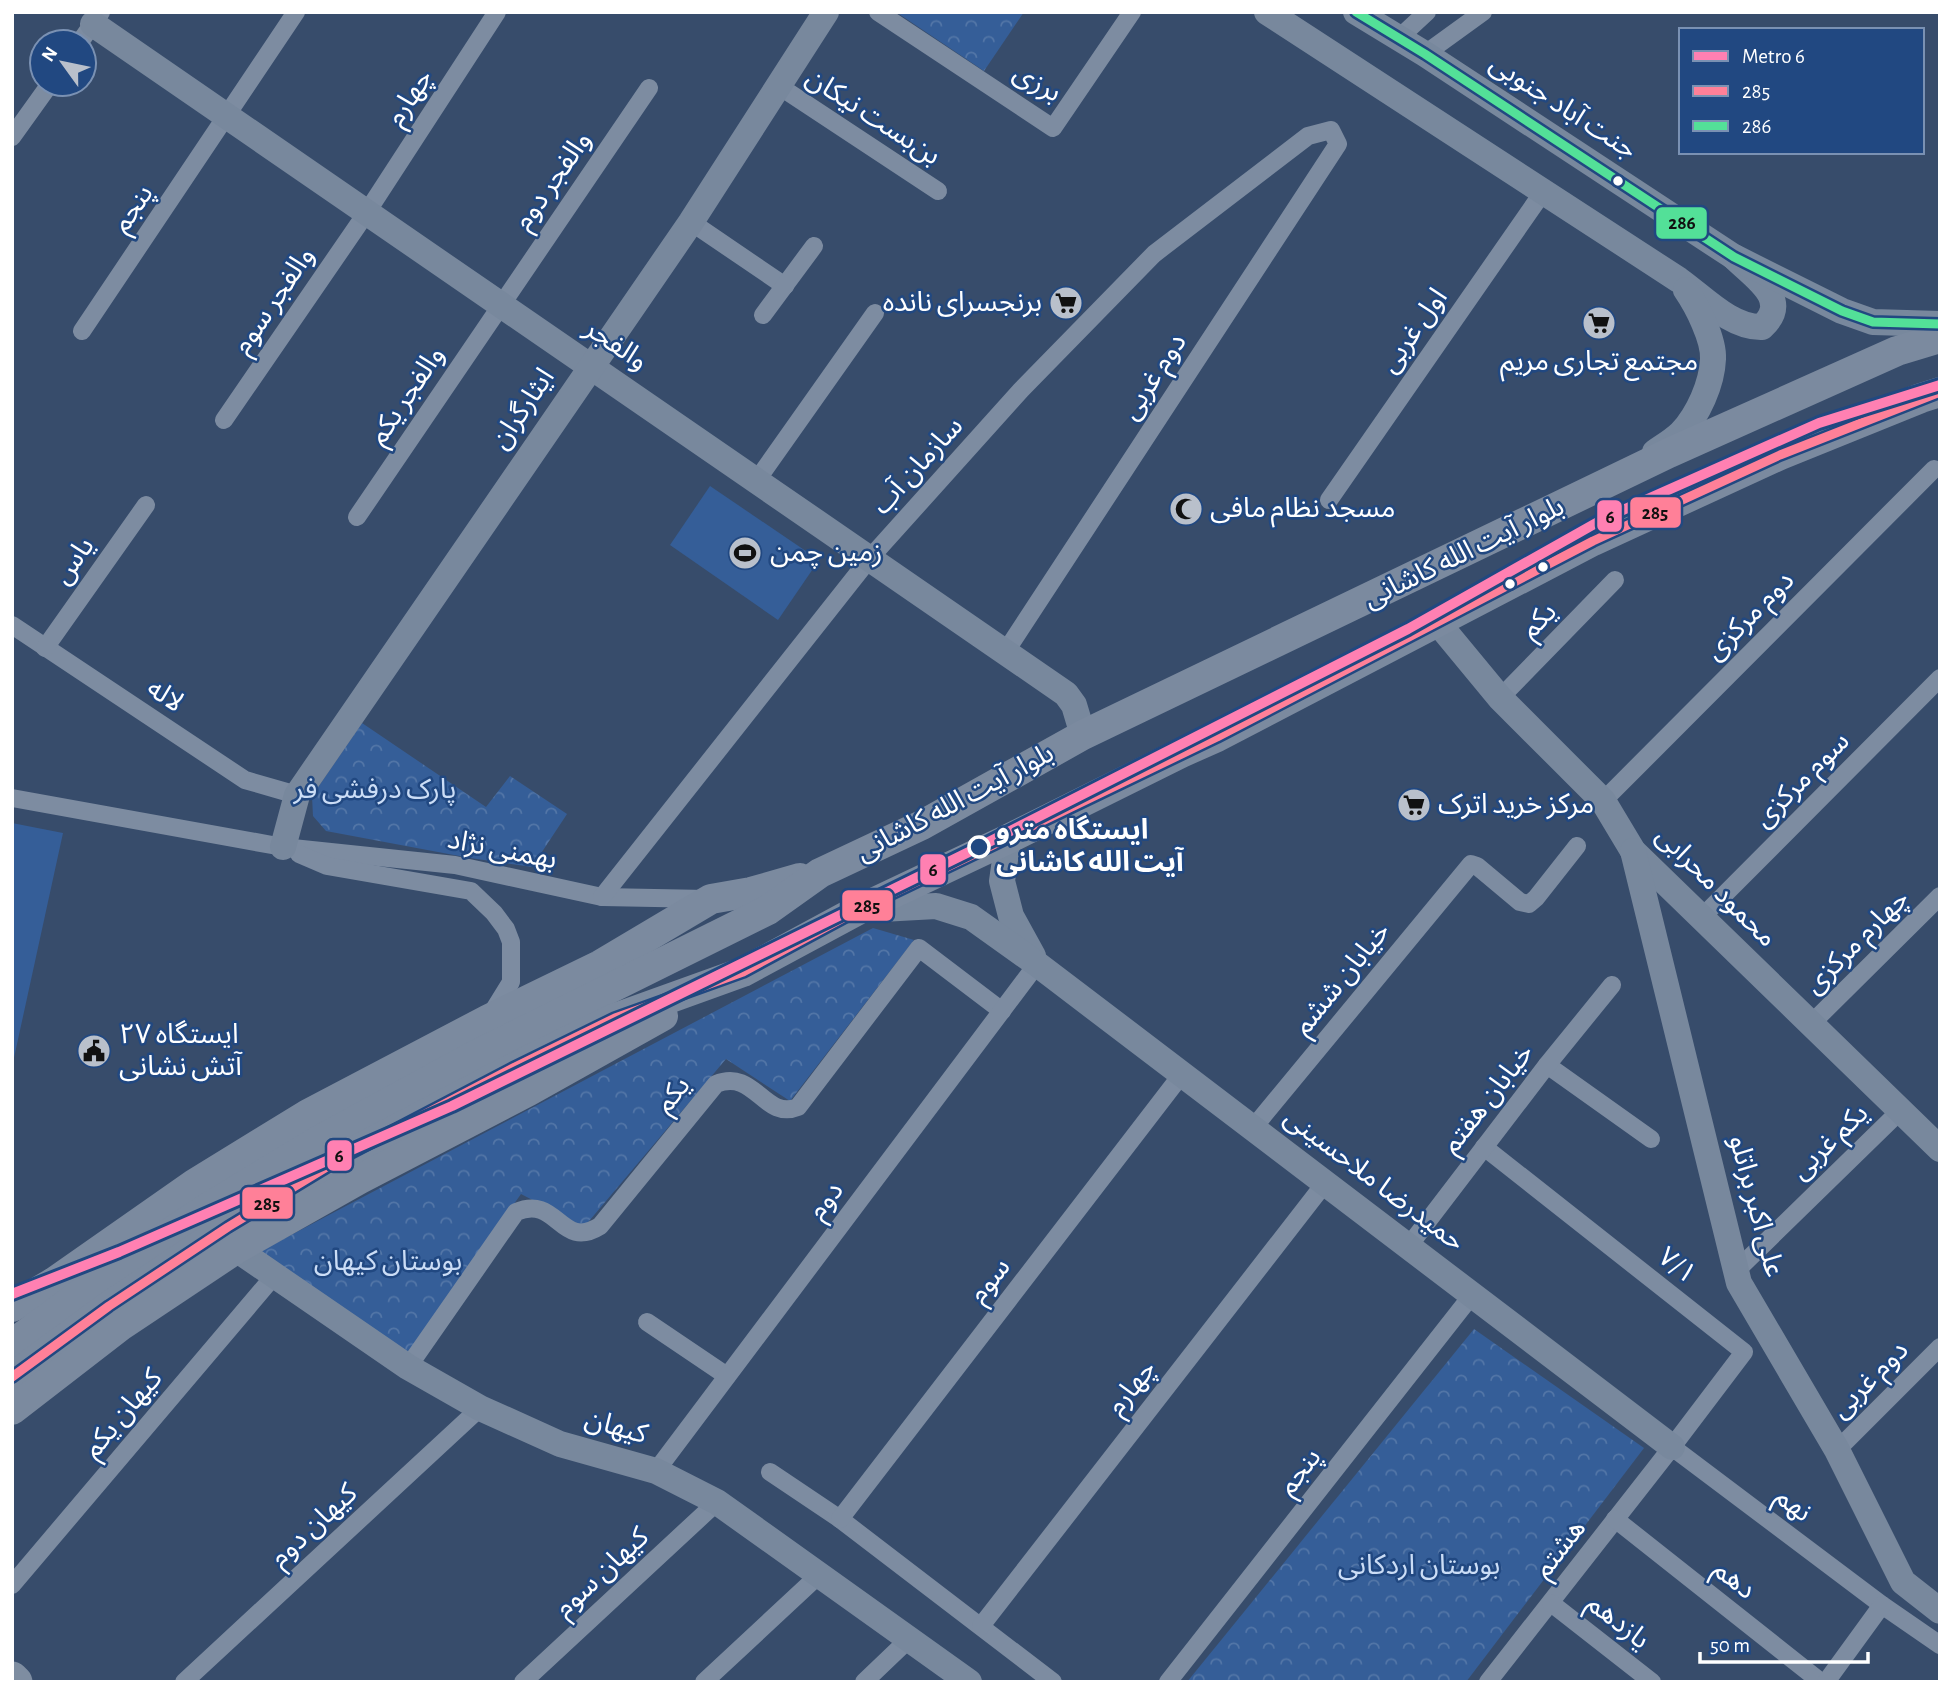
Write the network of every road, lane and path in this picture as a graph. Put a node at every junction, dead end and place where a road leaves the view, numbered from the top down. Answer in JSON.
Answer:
{"nodes":[{"id":1,"x":296,"y":12,"type":"edge"},
{"id":2,"x":497,"y":12,"type":"edge"},
{"id":3,"x":826,"y":12,"type":"edge"},
{"id":4,"x":878,"y":12,"type":"edge"},
{"id":5,"x":1132,"y":12,"type":"edge"},
{"id":6,"x":1267,"y":12,"type":"edge"},
{"id":7,"x":1356,"y":12,"type":"edge"},
{"id":8,"x":1427,"y":12,"type":"edge"},
{"id":9,"x":1483,"y":12,"type":"edge"},
{"id":10,"x":91,"y":26,"type":"edge"},
{"id":11,"x":1399,"y":38,"type":"junction"},
{"id":12,"x":1426,"y":54,"type":"junction"},
{"id":13,"x":779,"y":86,"type":"junction"},
{"id":14,"x":649,"y":88,"type":"dead end"},
{"id":15,"x":40,"y":98,"type":"edge"},
{"id":16,"x":227,"y":116,"type":"junction"},
{"id":17,"x":1331,"y":130,"type":"joint"},
{"id":18,"x":12,"y":138,"type":"edge"},
{"id":19,"x":938,"y":191,"type":"dead end"},
{"id":20,"x":1543,"y":192,"type":"junction"},
{"id":21,"x":367,"y":212,"type":"junction"},
{"id":22,"x":691,"y":222,"type":"junction"},
{"id":23,"x":814,"y":246,"type":"dead end"},
{"id":24,"x":1734,"y":257,"type":"junction"},
{"id":25,"x":1679,"y":280,"type":"junction"},
{"id":26,"x":785,"y":286,"type":"junction"},
{"id":27,"x":500,"y":304,"type":"junction"},
{"id":28,"x":875,"y":313,"type":"dead end"},
{"id":29,"x":764,"y":316,"type":"dead end"},
{"id":30,"x":1940,"y":324,"type":"edge"},
{"id":31,"x":82,"y":331,"type":"dead end"},
{"id":32,"x":1940,"y":338,"type":"edge"},
{"id":33,"x":590,"y":366,"type":"junction"},
{"id":34,"x":1933,"y":401,"type":"edge"},
{"id":35,"x":224,"y":420,"type":"dead end"},
{"id":36,"x":1934,"y":469,"type":"dead end"},
{"id":37,"x":757,"y":480,"type":"junction"},
{"id":38,"x":1591,"y":491,"type":"junction"},
{"id":39,"x":1329,"y":500,"type":"dead end"},
{"id":40,"x":146,"y":505,"type":"dead end"},
{"id":41,"x":357,"y":517,"type":"dead end"},
{"id":42,"x":870,"y":558,"type":"junction"},
{"id":43,"x":1615,"y":580,"type":"dead end"},
{"id":44,"x":1438,"y":623,"type":"junction"},
{"id":45,"x":12,"y":625,"type":"edge"},
{"id":46,"x":45,"y":648,"type":"junction"},
{"id":47,"x":1006,"y":651,"type":"junction"},
{"id":48,"x":1940,"y":678,"type":"edge"},
{"id":49,"x":1500,"y":698,"type":"junction"},
{"id":50,"x":1083,"y":735,"type":"junction"},
{"id":51,"x":297,"y":795,"type":"junction"},
{"id":52,"x":12,"y":798,"type":"edge"},
{"id":53,"x":1603,"y":801,"type":"junction"},
{"id":54,"x":1008,"y":839,"type":"junction"},
{"id":55,"x":1577,"y":846,"type":"dead end"},
{"id":56,"x":284,"y":847,"type":"junction"},
{"id":57,"x":1633,"y":851,"type":"junction"},
{"id":58,"x":820,"y":873,"type":"junction"},
{"id":59,"x":602,"y":897,"type":"junction"},
{"id":60,"x":1940,"y":897,"type":"edge"},
{"id":61,"x":711,"y":899,"type":"junction"},
{"id":62,"x":858,"y":910,"type":"junction"},
{"id":63,"x":1701,"y":918,"type":"junction"},
{"id":64,"x":1037,"y":964,"type":"junction"},
{"id":65,"x":743,"y":972,"type":"junction"},
{"id":66,"x":1612,"y":985,"type":"dead end"},
{"id":67,"x":1002,"y":1011,"type":"junction"},
{"id":68,"x":487,"y":1020,"type":"junction"},
{"id":69,"x":1811,"y":1024,"type":"junction"},
{"id":70,"x":1546,"y":1065,"type":"junction"},
{"id":71,"x":1182,"y":1074,"type":"junction"},
{"id":72,"x":1901,"y":1110,"type":"junction"},
{"id":73,"x":1253,"y":1128,"type":"junction"},
{"id":74,"x":1936,"y":1138,"type":"edge"},
{"id":75,"x":1651,"y":1139,"type":"dead end"},
{"id":76,"x":1484,"y":1147,"type":"junction"},
{"id":77,"x":1325,"y":1183,"type":"junction"},
{"id":78,"x":1408,"y":1247,"type":"junction"},
{"id":79,"x":236,"y":1250,"type":"junction"},
{"id":80,"x":1737,"y":1271,"type":"junction"},
{"id":81,"x":274,"y":1276,"type":"junction"},
{"id":82,"x":1472,"y":1295,"type":"junction"},
{"id":83,"x":12,"y":1307,"type":"edge"},
{"id":84,"x":648,"y":1322,"type":"dead end"},
{"id":85,"x":12,"y":1344,"type":"edge"},
{"id":86,"x":1940,"y":1347,"type":"edge"},
{"id":87,"x":408,"y":1367,"type":"junction"},
{"id":88,"x":727,"y":1376,"type":"junction"},
{"id":89,"x":12,"y":1377,"type":"edge"},
{"id":90,"x":480,"y":1408,"type":"junction"},
{"id":91,"x":12,"y":1410,"type":"edge"},
{"id":92,"x":1672,"y":1447,"type":"junction"},
{"id":93,"x":1837,"y":1450,"type":"junction"},
{"id":94,"x":656,"y":1471,"type":"junction"},
{"id":95,"x":769,"y":1472,"type":"dead end"},
{"id":96,"x":717,"y":1502,"type":"junction"},
{"id":97,"x":839,"y":1519,"type":"junction"},
{"id":98,"x":1615,"y":1519,"type":"junction"},
{"id":99,"x":819,"y":1575,"type":"junction"},
{"id":100,"x":12,"y":1585,"type":"edge"},
{"id":101,"x":1551,"y":1603,"type":"junction"},
{"id":102,"x":1882,"y":1605,"type":"junction"},
{"id":103,"x":1940,"y":1611,"type":"edge"},
{"id":104,"x":981,"y":1626,"type":"junction"},
{"id":105,"x":909,"y":1639,"type":"junction"},
{"id":106,"x":1940,"y":1645,"type":"edge"},
{"id":107,"x":184,"y":1682,"type":"edge"},
{"id":108,"x":523,"y":1682,"type":"edge"},
{"id":109,"x":704,"y":1682,"type":"edge"},
{"id":110,"x":864,"y":1682,"type":"edge"},
{"id":111,"x":969,"y":1682,"type":"edge"},
{"id":112,"x":1053,"y":1682,"type":"edge"},
{"id":113,"x":1168,"y":1682,"type":"edge"},
{"id":114,"x":1488,"y":1682,"type":"edge"},
{"id":115,"x":1652,"y":1682,"type":"edge"},
{"id":116,"x":1824,"y":1682,"type":"edge"}],
"edges":[{"from":1,"to":16,"type":"street","name":"پنجم"},
{"from":2,"to":21,"type":"street","name":"چهارم"},
{"from":3,"to":13,"type":"street","name":"ایثارگران"},
{"from":4,"to":5,"type":"street","name":"برزی"},
{"from":6,"to":20,"type":"street"},
{"from":7,"to":11,"type":"street","name":"جنت آباد جنوبی"},
{"from":8,"to":11,"type":"street"},
{"from":9,"to":12,"type":"street"},
{"from":10,"to":16,"type":"street","name":"والفجر"},
{"from":11,"to":12,"type":"street","name":"جنت آباد جنوبی"},
{"from":12,"to":24,"type":"street","name":"جنت آباد جنوبی"},
{"from":13,"to":19,"type":"street","name":"بن‌بست نیکان"},
{"from":13,"to":22,"type":"street","name":"ایثارگران"},
{"from":14,"to":27,"type":"street","name":"والفجر دوم"},
{"from":15,"to":18,"type":"street"},
{"from":16,"to":21,"type":"street","name":"والفجر"},
{"from":16,"to":31,"type":"street","name":"پنجم"},
{"from":17,"to":42,"type":"street","name":"سازمان آب"},
{"from":17,"to":47,"type":"street","name":"دوم غربی"},
{"from":20,"to":25,"type":"street"},
{"from":20,"to":39,"type":"street","name":"اول غربی"},
{"from":21,"to":27,"type":"street","name":"والفجر"},
{"from":21,"to":35,"type":"street","name":"والفجر سوم"},
{"from":22,"to":26,"type":"street"},
{"from":22,"to":33,"type":"street","name":"ایثارگران"},
{"from":23,"to":26,"type":"street"},
{"from":24,"to":25,"type":"street"},
{"from":24,"to":30,"type":"street"},
{"from":25,"to":38,"type":"street"},
{"from":26,"to":29,"type":"street"},
{"from":27,"to":33,"type":"street","name":"والفجر"},
{"from":27,"to":41,"type":"street","name":"والفجر یکم"},
{"from":28,"to":37,"type":"street"},
{"from":32,"to":38,"type":"main road","name":"بلوار آیت الله کاشانی"},
{"from":33,"to":37,"type":"street","name":"والفجر"},
{"from":33,"to":51,"type":"street","name":"ایثارگران"},
{"from":34,"to":44,"type":"main road","name":"بلوار آیت الله کاشانی"},
{"from":36,"to":53,"type":"street","name":"دوم مرکزی"},
{"from":37,"to":42,"type":"street","name":"والفجر"},
{"from":38,"to":50,"type":"main road","name":"بلوار آیت الله کاشانی"},
{"from":40,"to":46,"type":"street","name":"یاس"},
{"from":42,"to":47,"type":"street","name":"والفجر"},
{"from":42,"to":59,"type":"street","name":"سازمان آب"},
{"from":43,"to":49,"type":"street","name":"یکم"},
{"from":44,"to":49,"type":"street","name":"محمود محرابی"},
{"from":44,"to":54,"type":"main road","name":"بلوار آیت الله کاشانی"},
{"from":45,"to":46,"type":"street","name":"لاله"},
{"from":46,"to":51,"type":"street","name":"لاله"},
{"from":47,"to":50,"type":"street","name":"والفجر"},
{"from":48,"to":63,"type":"street","name":"سوم مرکزی"},
{"from":49,"to":53,"type":"street","name":"محمود محرابی"},
{"from":50,"to":58,"type":"main road","name":"بلوار آیت الله کاشانی"},
{"from":51,"to":56,"type":"street","name":"ایثارگران"},
{"from":52,"to":56,"type":"street","name":"بهمنی نژاد"},
{"from":53,"to":57,"type":"street","name":"محمود محرابی"},
{"from":54,"to":62,"type":"main road","name":"بلوار آیت الله کاشانی"},
{"from":54,"to":64,"type":"street"},
{"from":55,"to":73,"type":"street","name":"خیابان ششم"},
{"from":56,"to":59,"type":"street","name":"بهمنی نژاد"},
{"from":56,"to":68,"type":"street","name":"بهمنی نژاد"},
{"from":57,"to":63,"type":"street","name":"محمود محرابی"},
{"from":57,"to":80,"type":"street","name":"علی اکبر براتلو"},
{"from":58,"to":61,"type":"main road"},
{"from":58,"to":85,"type":"main road","name":"بلوار آیت الله کاشانی"},
{"from":59,"to":61,"type":"street","name":"بهمنی نژاد"},
{"from":60,"to":69,"type":"street","name":"چهارم مرکزی"},
{"from":61,"to":68,"type":"main road"},
{"from":62,"to":64,"type":"street","name":"حمیدرضا ملاحسینی"},
{"from":62,"to":65,"type":"main road","name":"بلوار آیت الله کاشانی"},
{"from":63,"to":69,"type":"street","name":"محمود محرابی"},
{"from":64,"to":67,"type":"street","name":"دوم"},
{"from":64,"to":71,"type":"street","name":"حمیدرضا ملاحسینی"},
{"from":65,"to":79,"type":"main road"},
{"from":65,"to":89,"type":"main road","name":"بلوار آیت الله کاشانی"},
{"from":66,"to":70,"type":"street","name":"خیابان هفتم"},
{"from":67,"to":87,"type":"street","name":"یکم"},
{"from":67,"to":88,"type":"street","name":"دوم"},
{"from":68,"to":83,"type":"main road"},
{"from":69,"to":72,"type":"street","name":"محمود محرابی"},
{"from":70,"to":75,"type":"street"},
{"from":70,"to":76,"type":"street","name":"خیابان هفتم"},
{"from":71,"to":73,"type":"street","name":"حمیدرضا ملاحسینی"},
{"from":71,"to":97,"type":"street","name":"سوم"},
{"from":72,"to":74,"type":"street","name":"محمود محرابی"},
{"from":72,"to":80,"type":"street","name":"یکم غربی"},
{"from":73,"to":77,"type":"street","name":"حمیدرضا ملاحسینی"},
{"from":76,"to":78,"type":"street","name":"خیابان هفتم"},
{"from":76,"to":92,"type":"street","name":"۷/۱"},
{"from":77,"to":78,"type":"street","name":"حمیدرضا ملاحسینی"},
{"from":77,"to":104,"type":"street","name":"چهارم"},
{"from":78,"to":82,"type":"street","name":"حمیدرضا ملاحسینی"},
{"from":79,"to":81,"type":"street","name":"کیهان"},
{"from":79,"to":91,"type":"main road"},
{"from":80,"to":93,"type":"street","name":"علی اکبر براتلو"},
{"from":81,"to":87,"type":"street","name":"کیهان"},
{"from":81,"to":100,"type":"street","name":"کیهان یکم"},
{"from":82,"to":92,"type":"street","name":"حمیدرضا ملاحسینی"},
{"from":82,"to":113,"type":"street","name":"پنجم"},
{"from":84,"to":88,"type":"street"},
{"from":86,"to":93,"type":"street","name":"دوم غربی"},
{"from":87,"to":90,"type":"street","name":"کیهان"},
{"from":88,"to":94,"type":"street","name":"دوم"},
{"from":90,"to":94,"type":"street","name":"کیهان"},
{"from":90,"to":107,"type":"street","name":"کیهان دوم"},
{"from":92,"to":98,"type":"street","name":"هشتم"},
{"from":92,"to":102,"type":"street","name":"نهم"},
{"from":93,"to":103,"type":"street","name":"علی اکبر براتلو"},
{"from":94,"to":96,"type":"street","name":"کیهان"},
{"from":95,"to":97,"type":"street"},
{"from":96,"to":99,"type":"street","name":"کیهان"},
{"from":96,"to":108,"type":"street","name":"کیهان سوم"},
{"from":97,"to":104,"type":"street"},
{"from":98,"to":101,"type":"street","name":"هشتم"},
{"from":98,"to":116,"type":"street","name":"دهم"},
{"from":99,"to":105,"type":"street","name":"کیهان"},
{"from":99,"to":109,"type":"street"},
{"from":101,"to":114,"type":"street","name":"هشتم"},
{"from":101,"to":115,"type":"street","name":"یازدهم"},
{"from":102,"to":106,"type":"street","name":"نهم"},
{"from":102,"to":116,"type":"street"},
{"from":104,"to":112,"type":"street"},
{"from":105,"to":110,"type":"street"},
{"from":105,"to":111,"type":"street","name":"کیهان"}]}
